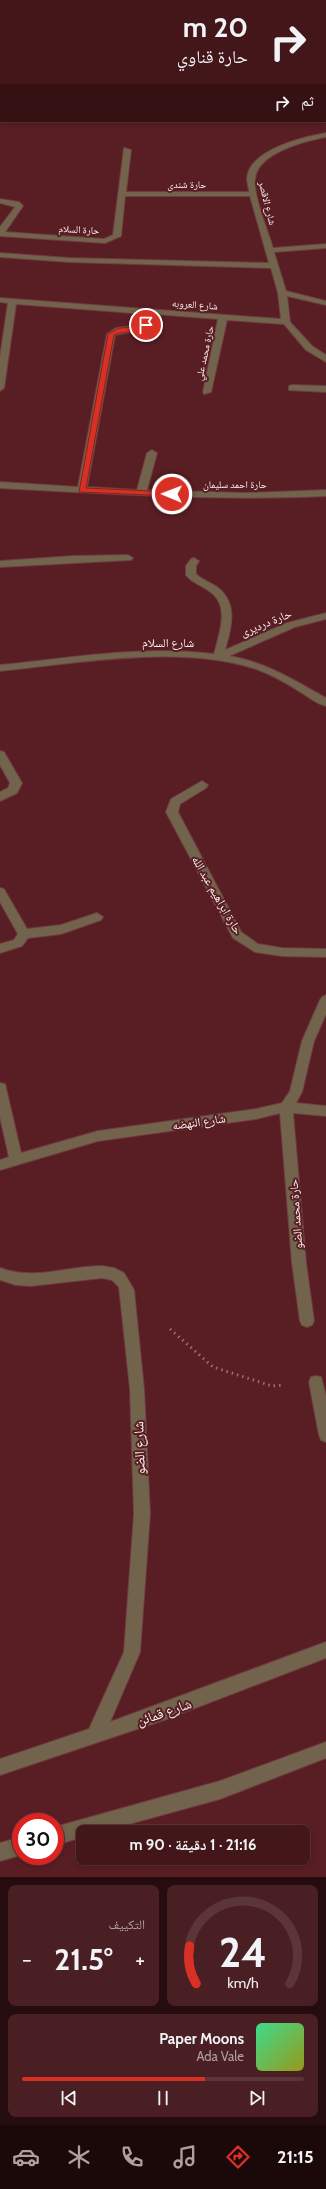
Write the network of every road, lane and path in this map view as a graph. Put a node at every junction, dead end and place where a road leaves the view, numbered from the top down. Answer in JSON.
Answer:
{"nodes":[{"id":1,"x":326,"y":135,"type":"edge"},
{"id":2,"x":127,"y":150,"type":"dead end"},
{"id":3,"x":121,"y":194,"type":"junction"},
{"id":4,"x":254,"y":194,"type":"junction"},
{"id":5,"x":0,"y":201,"type":"edge"},
{"id":6,"x":0,"y":233,"type":"edge"},
{"id":7,"x":326,"y":246,"type":"edge"},
{"id":8,"x":271,"y":250,"type":"junction"},
{"id":9,"x":0,"y":255,"type":"edge"},
{"id":10,"x":274,"y":266,"type":"junction"},
{"id":11,"x":282,"y":293,"type":"junction"},
{"id":12,"x":0,"y":300,"type":"edge"},
{"id":13,"x":12,"y":301,"type":"junction"},
{"id":14,"x":326,"y":303,"type":"edge"},
{"id":15,"x":151,"y":312,"type":"junction"},
{"id":16,"x":223,"y":318,"type":"junction"},
{"id":17,"x":286,"y":322,"type":"junction"},
{"id":18,"x":326,"y":359,"type":"edge"},
{"id":19,"x":0,"y":388,"type":"edge"},
{"id":20,"x":292,"y":388,"type":"dead end"},
{"id":21,"x":326,"y":389,"type":"edge"},
{"id":22,"x":207,"y":392,"type":"dead end"},
{"id":23,"x":152,"y":453,"type":"dead end"},
{"id":24,"x":0,"y":485,"type":"edge"},
{"id":25,"x":82,"y":490,"type":"junction"},
{"id":26,"x":326,"y":493,"type":"edge"},
{"id":27,"x":141,"y":494,"type":"junction"},
{"id":28,"x":128,"y":558,"type":"dead end"},
{"id":29,"x":194,"y":561,"type":"dead end"},
{"id":30,"x":0,"y":564,"type":"edge"},
{"id":31,"x":326,"y":616,"type":"edge"},
{"id":32,"x":218,"y":657,"type":"junction"},
{"id":33,"x":0,"y":668,"type":"edge"},
{"id":34,"x":326,"y":704,"type":"edge"},
{"id":35,"x":0,"y":755,"type":"edge"},
{"id":36,"x":202,"y":785,"type":"dead end"},
{"id":37,"x":0,"y":797,"type":"edge"},
{"id":38,"x":0,"y":892,"type":"edge"},
{"id":39,"x":97,"y":917,"type":"dead end"},
{"id":40,"x":24,"y":934,"type":"junction"},
{"id":41,"x":0,"y":949,"type":"edge"},
{"id":42,"x":326,"y":953,"type":"edge"},
{"id":43,"x":326,"y":1000,"type":"edge"},
{"id":44,"x":0,"y":1088,"type":"edge"},
{"id":45,"x":286,"y":1107,"type":"junction"},
{"id":46,"x":326,"y":1111,"type":"edge"},
{"id":47,"x":16,"y":1159,"type":"junction"},
{"id":48,"x":0,"y":1164,"type":"edge"},
{"id":49,"x":0,"y":1274,"type":"edge"},
{"id":50,"x":307,"y":1321,"type":"dead end"},
{"id":51,"x":170,"y":1329,"type":"dead end"},
{"id":52,"x":316,"y":1382,"type":"joint"},
{"id":53,"x":326,"y":1436,"type":"edge"},
{"id":54,"x":326,"y":1650,"type":"edge"},
{"id":55,"x":95,"y":1736,"type":"junction"},
{"id":56,"x":326,"y":1750,"type":"edge"},
{"id":57,"x":0,"y":1767,"type":"edge"},
{"id":58,"x":64,"y":1833,"type":"edge"},
{"id":59,"x":12,"y":1849,"type":"edge"},
{"id":60,"x":0,"y":1852,"type":"edge"}],
"edges":[{"from":1,"to":4,"type":"street","name":"شارع الاقصر"},
{"from":2,"to":3,"type":"street","name":"حارة السلام"},
{"from":3,"to":4,"type":"street","name":"حارة شندى"},
{"from":3,"to":6,"type":"street","name":"حارة السلام"},
{"from":4,"to":8,"type":"street","name":"شارع الاقصر"},
{"from":5,"to":6,"type":"street"},
{"from":7,"to":8,"type":"street"},
{"from":8,"to":10,"type":"street","name":"شارع الاقصر"},
{"from":9,"to":10,"type":"street"},
{"from":10,"to":11,"type":"street","name":"شارع الاقصر"},
{"from":11,"to":14,"type":"street"},
{"from":11,"to":17,"type":"street","name":"شارع الاقصر"},
{"from":12,"to":13,"type":"street","name":"شارع العروبه"},
{"from":13,"to":15,"type":"street","name":"شارع العروبه"},
{"from":13,"to":19,"type":"street"},
{"from":15,"to":16,"type":"street","name":"شارع العروبه"},
{"from":15,"to":25,"type":"street"},
{"from":16,"to":17,"type":"street","name":"شارع العروبه"},
{"from":16,"to":22,"type":"street","name":"حارة محمد علي"},
{"from":17,"to":18,"type":"street"},
{"from":20,"to":21,"type":"street"},
{"from":23,"to":27,"type":"street"},
{"from":24,"to":25,"type":"street","name":"حارة احمد سليمان"},
{"from":25,"to":27,"type":"street","name":"حارة احمد سليمان"},
{"from":26,"to":27,"type":"street","name":"حارة احمد سليمان"},
{"from":28,"to":30,"type":"street"},
{"from":29,"to":32,"type":"street"},
{"from":31,"to":32,"type":"street","name":"حارة درديرى"},
{"from":32,"to":33,"type":"street","name":"شارع السلام"},
{"from":32,"to":34,"type":"street","name":"شارع السلام"},
{"from":35,"to":37,"type":"street"},
{"from":36,"to":42,"type":"street","name":"حارة ابراهيم عبد الله"},
{"from":38,"to":40,"type":"street"},
{"from":39,"to":40,"type":"street"},
{"from":40,"to":41,"type":"street"},
{"from":43,"to":45,"type":"street"},
{"from":44,"to":47,"type":"street"},
{"from":45,"to":46,"type":"street","name":"شارع النهضه"},
{"from":45,"to":47,"type":"street","name":"شارع النهضه"},
{"from":45,"to":50,"type":"street","name":"حارة محمد الضو"},
{"from":47,"to":48,"type":"street","name":"شارع النهضه"},
{"from":49,"to":55,"type":"street","name":"شارع الضو"},
{"from":51,"to":52,"type":"path"},
{"from":52,"to":53,"type":"street"},
{"from":54,"to":55,"type":"street","name":"شارع قمائن"},
{"from":55,"to":57,"type":"street","name":"شارع قمائن"},
{"from":56,"to":58,"type":"street"},
{"from":59,"to":60,"type":"street"}]}
